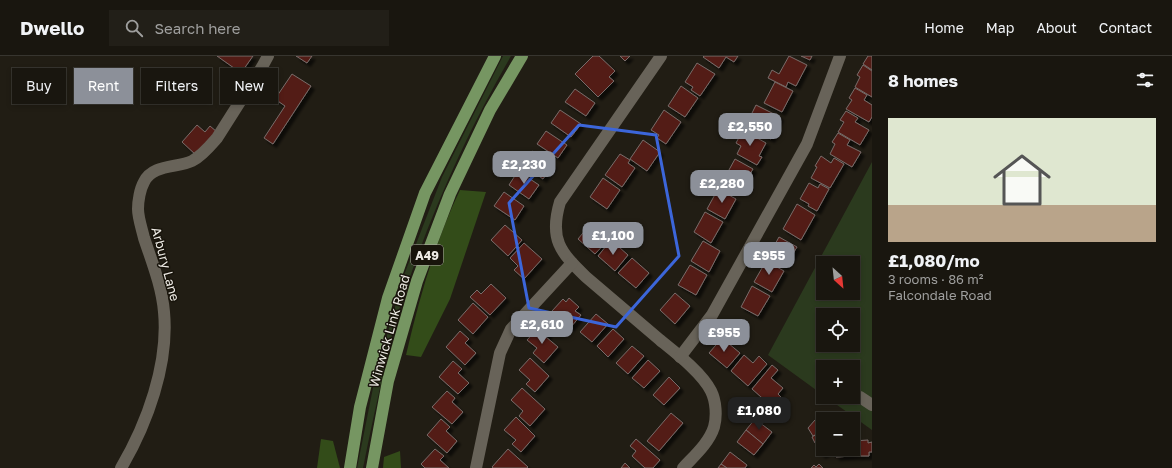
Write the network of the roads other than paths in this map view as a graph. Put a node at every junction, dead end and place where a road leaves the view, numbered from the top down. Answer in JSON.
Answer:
{"nodes":[{"id":1,"x":268,"y":56,"type":"edge"},
{"id":2,"x":495,"y":56,"type":"edge"},
{"id":3,"x":522,"y":56,"type":"edge"},
{"id":4,"x":660,"y":56,"type":"edge"},
{"id":5,"x":840,"y":56,"type":"edge"},
{"id":6,"x":572,"y":263,"type":"junction"},
{"id":7,"x":680,"y":357,"type":"junction"},
{"id":8,"x":860,"y":397,"type":"dead end"},
{"id":9,"x":872,"y":405,"type":"edge"},
{"id":10,"x":121,"y":468,"type":"edge"},
{"id":11,"x":350,"y":468,"type":"edge"},
{"id":12,"x":372,"y":468,"type":"edge"},
{"id":13,"x":476,"y":468,"type":"edge"},
{"id":14,"x":683,"y":468,"type":"edge"}],
"edges":[{"from":1,"to":10,"type":"street","name":"Arbury Lane"},
{"from":2,"to":11,"type":"main road","name":"Winwick Link Road","number":"A49"},
{"from":3,"to":12,"type":"main road","name":"Winwick Link Road","number":"A49"},
{"from":4,"to":6,"type":"street"},
{"from":5,"to":7,"type":"street"},
{"from":6,"to":7,"type":"street"},
{"from":6,"to":13,"type":"street"},
{"from":7,"to":14,"type":"street"},
{"from":8,"to":9,"type":"street"}]}
